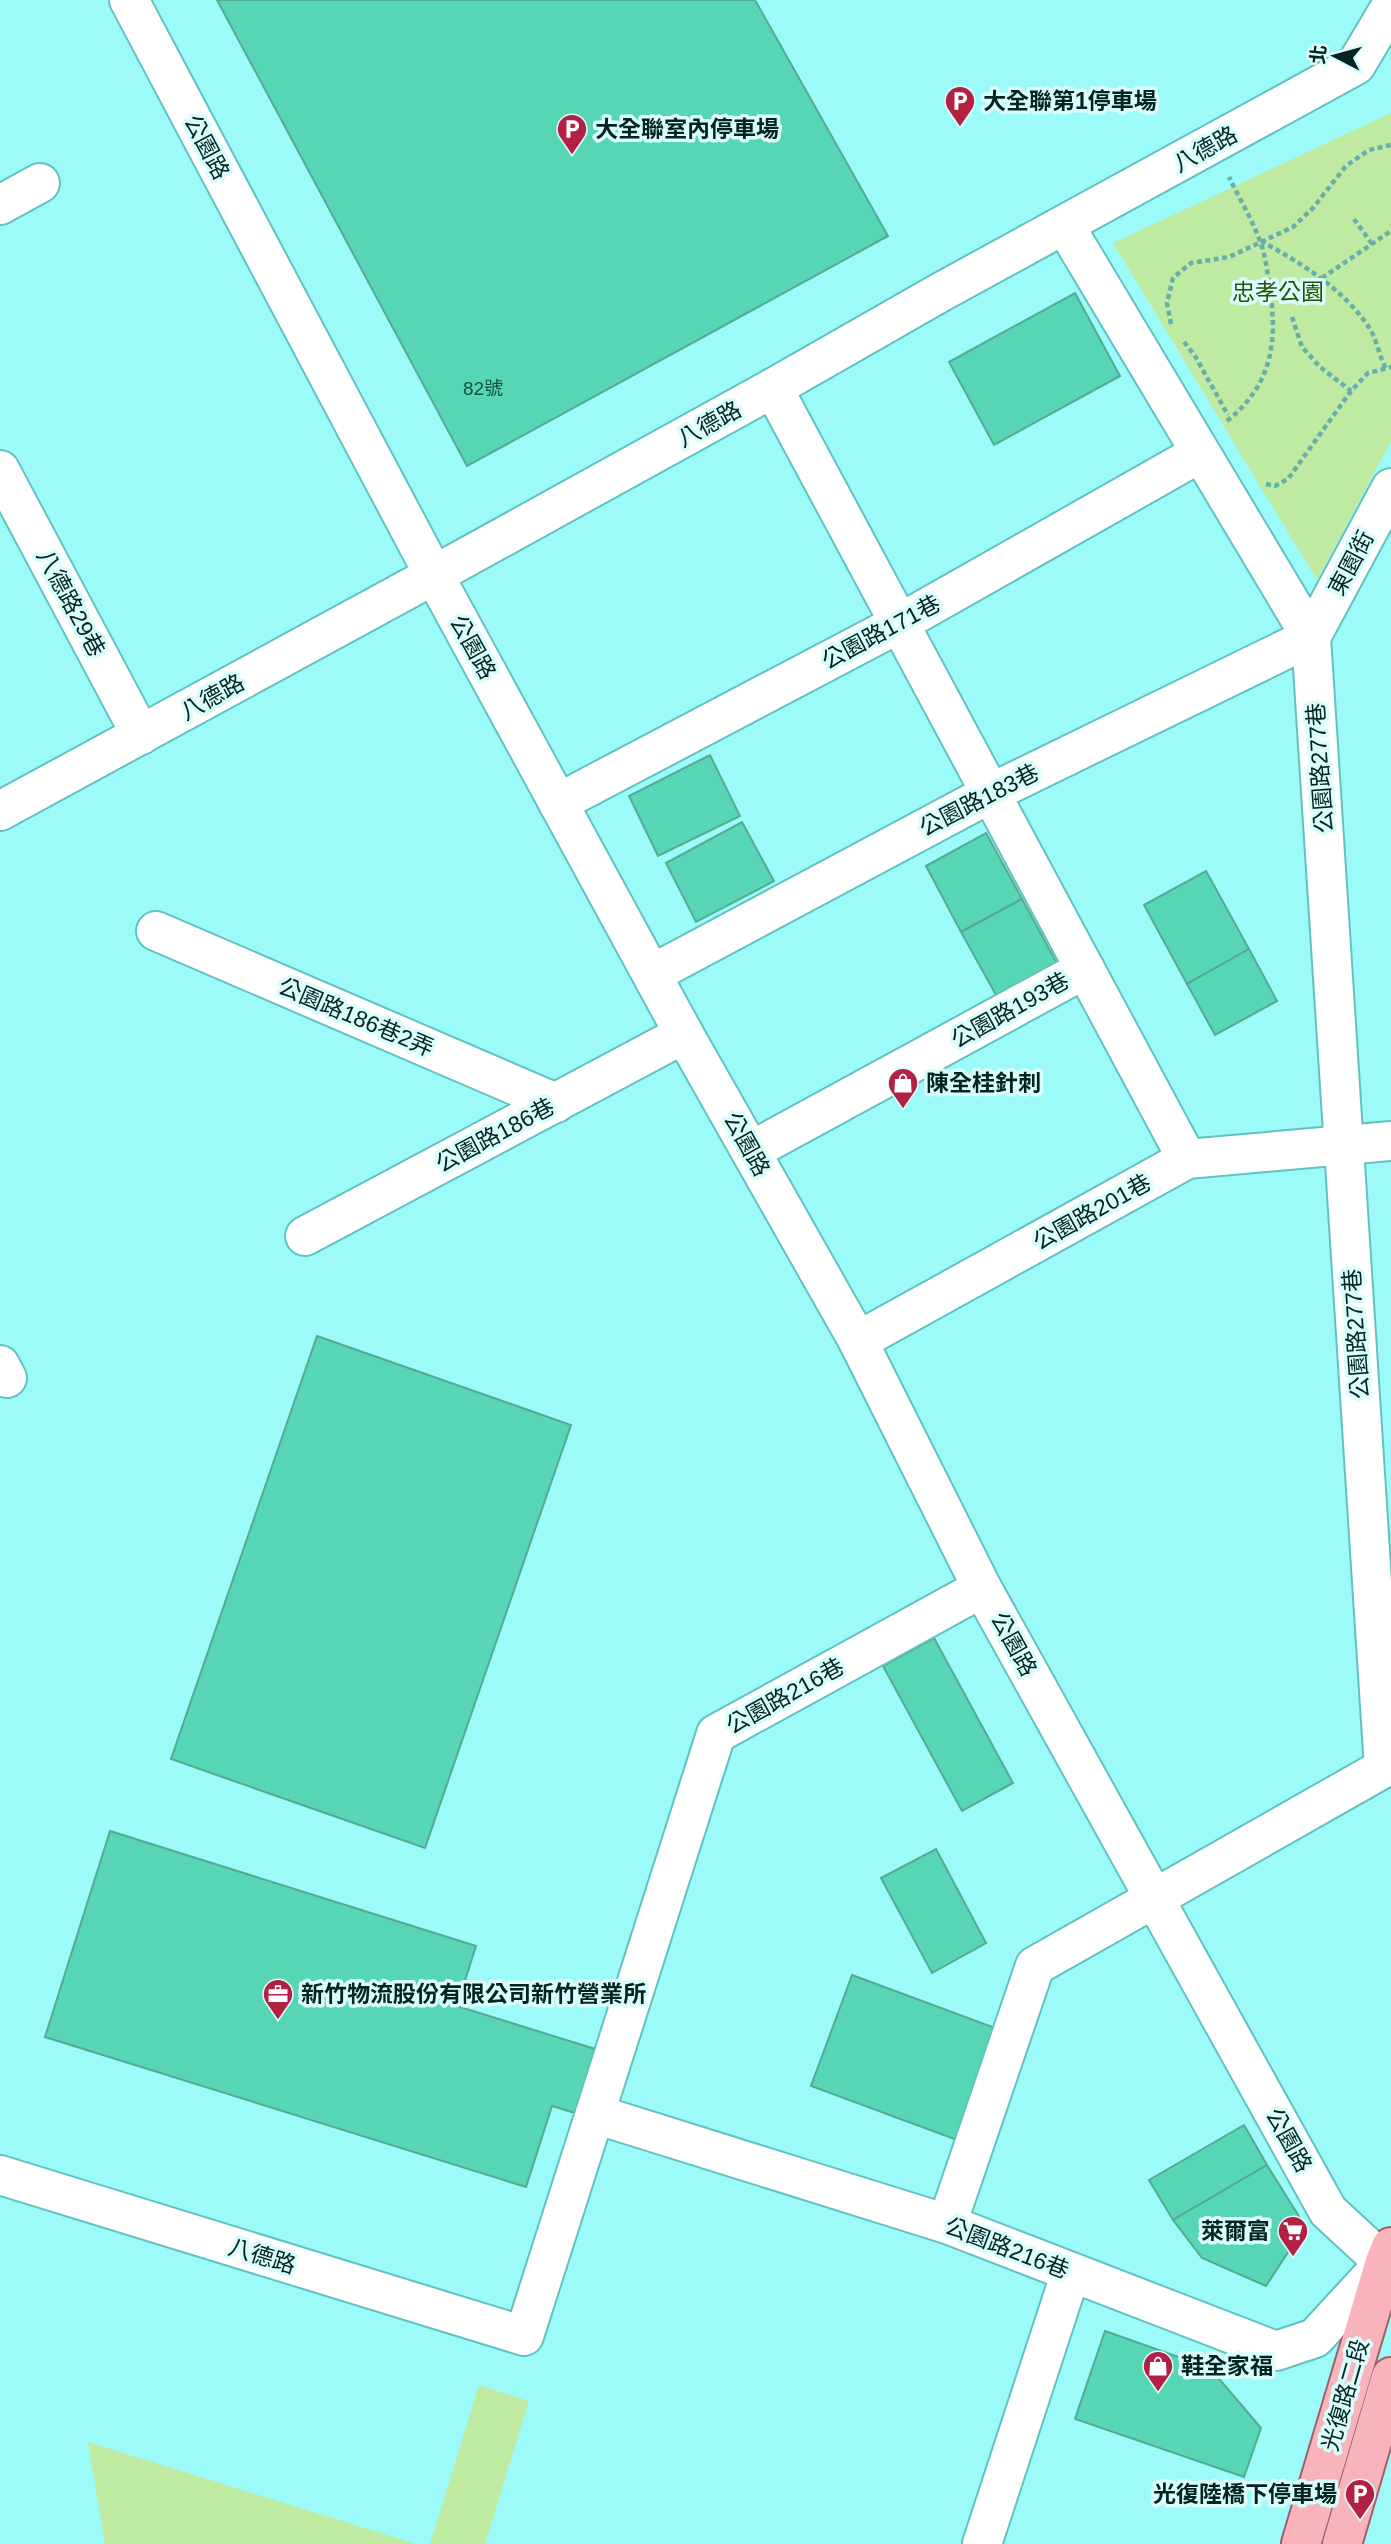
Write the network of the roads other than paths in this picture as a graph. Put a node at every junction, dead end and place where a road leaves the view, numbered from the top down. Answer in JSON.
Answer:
{"nodes":[{"id":1,"x":128,"y":0,"type":"edge"},
{"id":2,"x":1391,"y":6,"type":"edge"},
{"id":3,"x":40,"y":183,"type":"dead end"},
{"id":4,"x":0,"y":205,"type":"edge"},
{"id":5,"x":1065,"y":226,"type":"junction"},
{"id":6,"x":774,"y":388,"type":"junction"},
{"id":7,"x":1198,"y":448,"type":"junction"},
{"id":8,"x":0,"y":470,"type":"edge"},
{"id":9,"x":1391,"y":488,"type":"edge"},
{"id":10,"x":434,"y":575,"type":"junction"},
{"id":11,"x":900,"y":623,"type":"junction"},
{"id":12,"x":1311,"y":637,"type":"junction"},
{"id":13,"x":141,"y":735,"type":"junction"},
{"id":14,"x":991,"y":793,"type":"junction"},
{"id":15,"x":558,"y":803,"type":"junction"},
{"id":16,"x":0,"y":811,"type":"edge"},
{"id":17,"x":156,"y":931,"type":"dead end"},
{"id":18,"x":1085,"y":969,"type":"junction"},
{"id":19,"x":652,"y":974,"type":"junction"},
{"id":20,"x":684,"y":1034,"type":"junction"},
{"id":21,"x":556,"y":1102,"type":"junction"},
{"id":22,"x":1391,"y":1141,"type":"edge"},
{"id":23,"x":1344,"y":1145,"type":"junction"},
{"id":24,"x":751,"y":1151,"type":"junction"},
{"id":25,"x":1187,"y":1159,"type":"junction"},
{"id":26,"x":305,"y":1236,"type":"dead end"},
{"id":27,"x":858,"y":1341,"type":"junction"},
{"id":28,"x":982,"y":1588,"type":"junction"},
{"id":29,"x":1387,"y":1770,"type":"edge"},
{"id":30,"x":1156,"y":1899,"type":"junction"},
{"id":31,"x":595,"y":2114,"type":"junction"},
{"id":32,"x":0,"y":2175,"type":"edge"},
{"id":33,"x":947,"y":2224,"type":"junction"},
{"id":34,"x":1389,"y":2259,"type":"edge"},
{"id":35,"x":1071,"y":2272,"type":"junction"},
{"id":36,"x":524,"y":2336,"type":"joint"},
{"id":37,"x":1391,"y":2377,"type":"edge"},
{"id":38,"x":982,"y":2544,"type":"edge"},
{"id":39,"x":1301,"y":2544,"type":"edge"},
{"id":40,"x":1342,"y":2544,"type":"edge"}],
"edges":[{"from":1,"to":10,"type":"street","name":"公園路"},
{"from":2,"to":5,"type":"street","name":"八德路"},
{"from":3,"to":4,"type":"street"},
{"from":5,"to":6,"type":"street","name":"八德路"},
{"from":5,"to":7,"type":"street"},
{"from":6,"to":10,"type":"street","name":"八德路"},
{"from":6,"to":11,"type":"street"},
{"from":7,"to":11,"type":"street","name":"公園路171巷"},
{"from":7,"to":12,"type":"street"},
{"from":8,"to":13,"type":"street","name":"八德路29巷"},
{"from":9,"to":12,"type":"street","name":"東園街"},
{"from":10,"to":13,"type":"street","name":"八德路"},
{"from":10,"to":15,"type":"street","name":"公園路"},
{"from":11,"to":14,"type":"street"},
{"from":11,"to":15,"type":"street","name":"公園路171巷"},
{"from":12,"to":14,"type":"street","name":"公園路183巷"},
{"from":12,"to":23,"type":"street","name":"公園路277巷"},
{"from":13,"to":16,"type":"street","name":"八德路"},
{"from":14,"to":18,"type":"street"},
{"from":14,"to":19,"type":"street","name":"公園路183巷"},
{"from":15,"to":19,"type":"street","name":"公園路"},
{"from":17,"to":21,"type":"street","name":"公園路186巷2弄"},
{"from":18,"to":24,"type":"street","name":"公園路193巷"},
{"from":18,"to":25,"type":"street"},
{"from":19,"to":20,"type":"street","name":"公園路"},
{"from":20,"to":21,"type":"street","name":"公園路186巷"},
{"from":20,"to":24,"type":"street","name":"公園路"},
{"from":21,"to":26,"type":"street","name":"公園路186巷"},
{"from":22,"to":23,"type":"street","name":"公園路201巷"},
{"from":23,"to":25,"type":"street","name":"公園路201巷"},
{"from":23,"to":29,"type":"street","name":"公園路277巷"},
{"from":24,"to":27,"type":"street","name":"公園路"},
{"from":25,"to":27,"type":"street","name":"公園路201巷"},
{"from":27,"to":28,"type":"street","name":"公園路"},
{"from":28,"to":30,"type":"street","name":"公園路"},
{"from":28,"to":31,"type":"street","name":"公園路216巷"},
{"from":29,"to":30,"type":"street","name":"公園路277巷"},
{"from":30,"to":33,"type":"street","name":"公園路277巷"},
{"from":30,"to":34,"type":"street","name":"公園路"},
{"from":31,"to":33,"type":"street","name":"公園路216巷"},
{"from":31,"to":36,"type":"street","name":"公園路216巷"},
{"from":32,"to":36,"type":"street","name":"八德路"},
{"from":33,"to":35,"type":"street","name":"公園路216巷"},
{"from":34,"to":35,"type":"street","name":"公園路216巷"},
{"from":34,"to":39,"type":"main road","name":"光復路二段"},
{"from":35,"to":38,"type":"street"},
{"from":37,"to":40,"type":"main road"}]}
